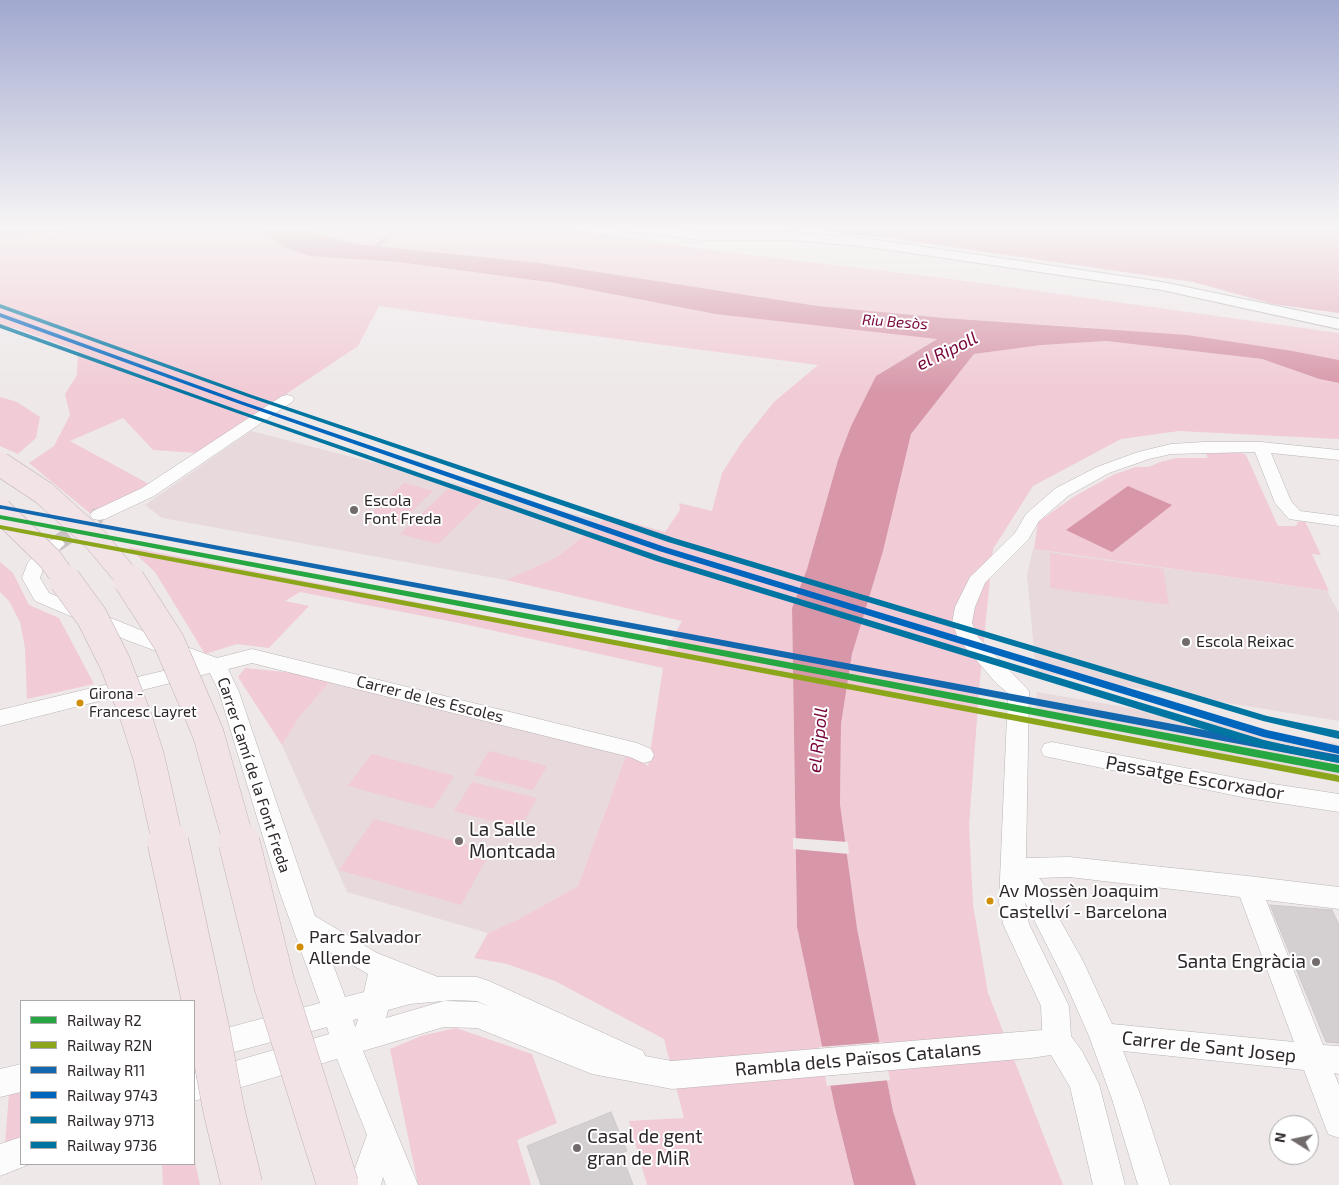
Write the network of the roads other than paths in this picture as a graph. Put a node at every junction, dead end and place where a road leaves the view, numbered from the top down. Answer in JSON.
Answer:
{"nodes":[{"id":1,"x":1130,"y":281,"type":"edge"},
{"id":2,"x":1339,"y":324,"type":"edge"},
{"id":3,"x":287,"y":399,"type":"dead end"},
{"id":4,"x":1261,"y":447,"type":"junction"},
{"id":5,"x":1339,"y":455,"type":"edge"},
{"id":6,"x":0,"y":464,"type":"edge"},
{"id":7,"x":0,"y":510,"type":"edge"},
{"id":8,"x":99,"y":515,"type":"tunnel mouth"},
{"id":9,"x":1339,"y":521,"type":"edge"},
{"id":10,"x":56,"y":544,"type":"tunnel mouth"},
{"id":11,"x":216,"y":665,"type":"junction"},
{"id":12,"x":1019,"y":691,"type":"joint"},
{"id":13,"x":0,"y":718,"type":"edge"},
{"id":14,"x":1052,"y":750,"type":"dead end"},
{"id":15,"x":643,"y":755,"type":"dead end"},
{"id":16,"x":1339,"y":804,"type":"edge"},
{"id":17,"x":1013,"y":870,"type":"junction"},
{"id":18,"x":1248,"y":886,"type":"junction"},
{"id":19,"x":1334,"y":898,"type":"edge"},
{"id":20,"x":305,"y":924,"type":"junction"},
{"id":21,"x":383,"y":968,"type":"junction"},
{"id":22,"x":445,"y":989,"type":"junction"},
{"id":23,"x":376,"y":1002,"type":"junction"},
{"id":24,"x":337,"y":1012,"type":"junction"},
{"id":25,"x":1103,"y":1036,"type":"junction"},
{"id":26,"x":357,"y":1039,"type":"junction"},
{"id":27,"x":1057,"y":1040,"type":"junction"},
{"id":28,"x":195,"y":1050,"type":"edge"},
{"id":29,"x":1327,"y":1059,"type":"edge"},
{"id":30,"x":666,"y":1074,"type":"junction"},
{"id":31,"x":20,"y":1078,"type":"edge"},
{"id":32,"x":0,"y":1083,"type":"edge"},
{"id":33,"x":195,"y":1087,"type":"edge"},
{"id":34,"x":1339,"y":1123,"type":"edge"},
{"id":35,"x":382,"y":1134,"type":"junction"},
{"id":36,"x":20,"y":1152,"type":"edge"},
{"id":37,"x":0,"y":1160,"type":"edge"},
{"id":38,"x":242,"y":1185,"type":"edge"},
{"id":39,"x":338,"y":1185,"type":"edge"},
{"id":40,"x":365,"y":1185,"type":"edge"},
{"id":41,"x":402,"y":1185,"type":"edge"},
{"id":42,"x":1109,"y":1185,"type":"edge"},
{"id":43,"x":1154,"y":1185,"type":"edge"}],
"edges":[{"from":1,"to":2,"type":"street"},
{"from":3,"to":8,"type":"street"},
{"from":4,"to":5,"type":"street"},
{"from":4,"to":9,"type":"street"},
{"from":4,"to":12,"type":"street"},
{"from":6,"to":39,"type":"highway","bridge":true},
{"from":7,"to":38,"type":"highway","bridge":true},
{"from":10,"to":11,"type":"street","name":"Carrer Camí de la Font Freda"},
{"from":11,"to":13,"type":"street","name":"Carrer de les Escoles"},
{"from":11,"to":15,"type":"street","name":"Carrer de les Escoles"},
{"from":11,"to":20,"type":"street","name":"Carrer Camí de la Font Freda"},
{"from":12,"to":17,"type":"street"},
{"from":14,"to":16,"type":"street","name":"Passatge Escorxador"},
{"from":17,"to":18,"type":"street"},
{"from":17,"to":25,"type":"street"},
{"from":17,"to":27,"type":"street"},
{"from":18,"to":19,"type":"street"},
{"from":18,"to":29,"type":"street"},
{"from":20,"to":21,"type":"street"},
{"from":20,"to":24,"type":"street","name":"Carrer Camí de la Font Freda"},
{"from":21,"to":22,"type":"street"},
{"from":21,"to":23,"type":"street"},
{"from":22,"to":23,"type":"street","name":"Rambla dels Països Catalans"},
{"from":22,"to":30,"type":"street","name":"Rambla dels Països Catalans"},
{"from":23,"to":24,"type":"street","name":"Rambla dels Països Catalans"},
{"from":23,"to":26,"type":"street"},
{"from":24,"to":26,"type":"street","name":"Carrer Camí de la Font Freda"},
{"from":24,"to":28,"type":"street","name":"Rambla dels Països Catalans"},
{"from":25,"to":29,"type":"street","name":"Carrer de Sant Josep"},
{"from":25,"to":43,"type":"street"},
{"from":26,"to":30,"type":"street","name":"Rambla dels Països Catalans"},
{"from":26,"to":33,"type":"street","name":"Rambla dels Països Catalans"},
{"from":26,"to":35,"type":"street","name":"Carrer Camí de la Font Freda"},
{"from":27,"to":30,"type":"street","name":"Rambla dels Països Catalans"},
{"from":27,"to":42,"type":"street"},
{"from":29,"to":34,"type":"street"},
{"from":31,"to":32,"type":"street"},
{"from":35,"to":40,"type":"street"},
{"from":35,"to":41,"type":"street","name":"Carrer Camí de la Font Freda"},
{"from":36,"to":37,"type":"street"}]}
